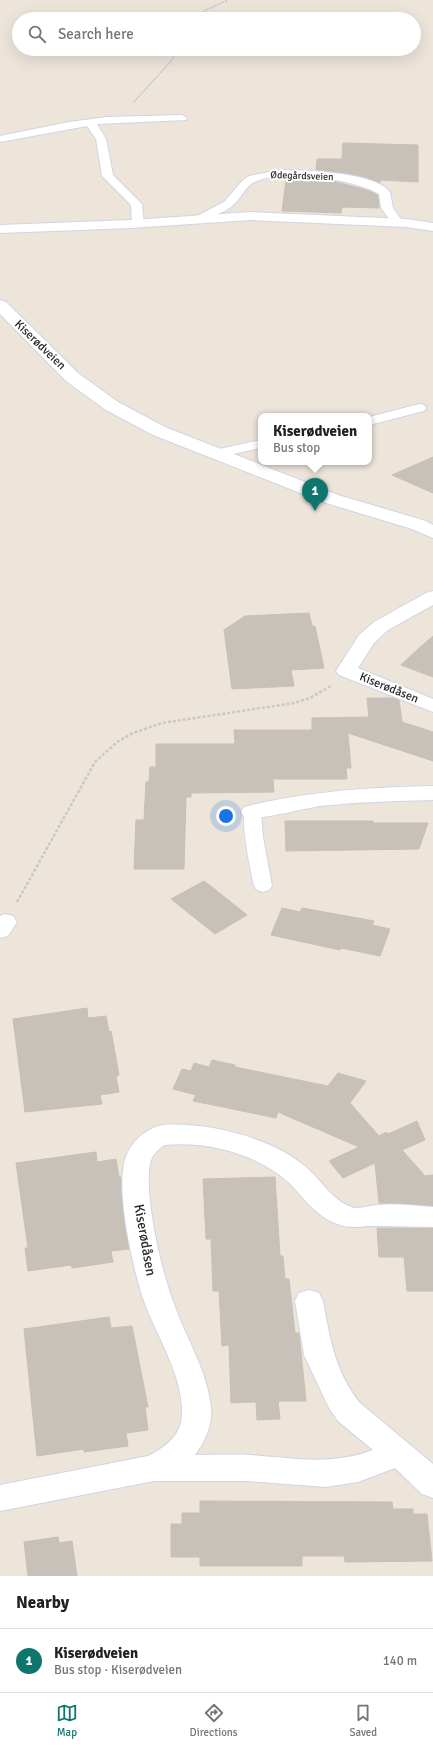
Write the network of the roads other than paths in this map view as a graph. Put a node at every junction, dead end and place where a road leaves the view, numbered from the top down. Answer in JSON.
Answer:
{"nodes":[{"id":1,"x":182,"y":118,"type":"dead end"},
{"id":2,"x":90,"y":122,"type":"junction"},
{"id":3,"x":0,"y":139,"type":"edge"},
{"id":4,"x":197,"y":219,"type":"junction"},
{"id":5,"x":397,"y":222,"type":"junction"},
{"id":6,"x":138,"y":224,"type":"junction"},
{"id":7,"x":433,"y":227,"type":"edge"},
{"id":8,"x":0,"y":229,"type":"edge"},
{"id":9,"x":0,"y":305,"type":"edge"},
{"id":10,"x":419,"y":408,"type":"dead end"},
{"id":11,"x":372,"y":420,"type":"edge"},
{"id":12,"x":258,"y":445,"type":"edge"},
{"id":13,"x":215,"y":454,"type":"junction"},
{"id":14,"x":433,"y":532,"type":"edge"},
{"id":15,"x":433,"y":597,"type":"edge"},
{"id":16,"x":433,"y":706,"type":"edge"},
{"id":17,"x":433,"y":793,"type":"edge"},
{"id":18,"x":252,"y":812,"type":"joint"},
{"id":19,"x":263,"y":886,"type":"dead end"},
{"id":20,"x":433,"y":1217,"type":"edge"},
{"id":21,"x":309,"y":1300,"type":"dead end"},
{"id":22,"x":398,"y":1454,"type":"junction"},
{"id":23,"x":153,"y":1468,"type":"junction"},
{"id":24,"x":433,"y":1485,"type":"edge"},
{"id":25,"x":0,"y":1498,"type":"edge"}],
"edges":[{"from":1,"to":2,"type":"lane"},
{"from":2,"to":3,"type":"lane"},
{"from":2,"to":6,"type":"lane"},
{"from":4,"to":5,"type":"street","name":"Ødegårdsveien"},
{"from":4,"to":5,"type":"lane","name":"Ødegårdsveien"},
{"from":4,"to":6,"type":"street","name":"Ødegårdsveien"},
{"from":5,"to":7,"type":"street","name":"Ødegårdsveien"},
{"from":6,"to":8,"type":"street","name":"Ødegårdsveien"},
{"from":9,"to":13,"type":"street","name":"Kiserødveien"},
{"from":10,"to":11,"type":"lane"},
{"from":12,"to":13,"type":"lane"},
{"from":13,"to":14,"type":"street","name":"Kiserødveien"},
{"from":15,"to":16,"type":"street","name":"Kiserødåsen"},
{"from":17,"to":18,"type":"street"},
{"from":18,"to":19,"type":"lane"},
{"from":20,"to":23,"type":"street","name":"Kiserødåsen"},
{"from":21,"to":22,"type":"street"},
{"from":22,"to":23,"type":"street"},
{"from":22,"to":24,"type":"street"},
{"from":23,"to":25,"type":"street","name":"Kiserødåsen"}]}
